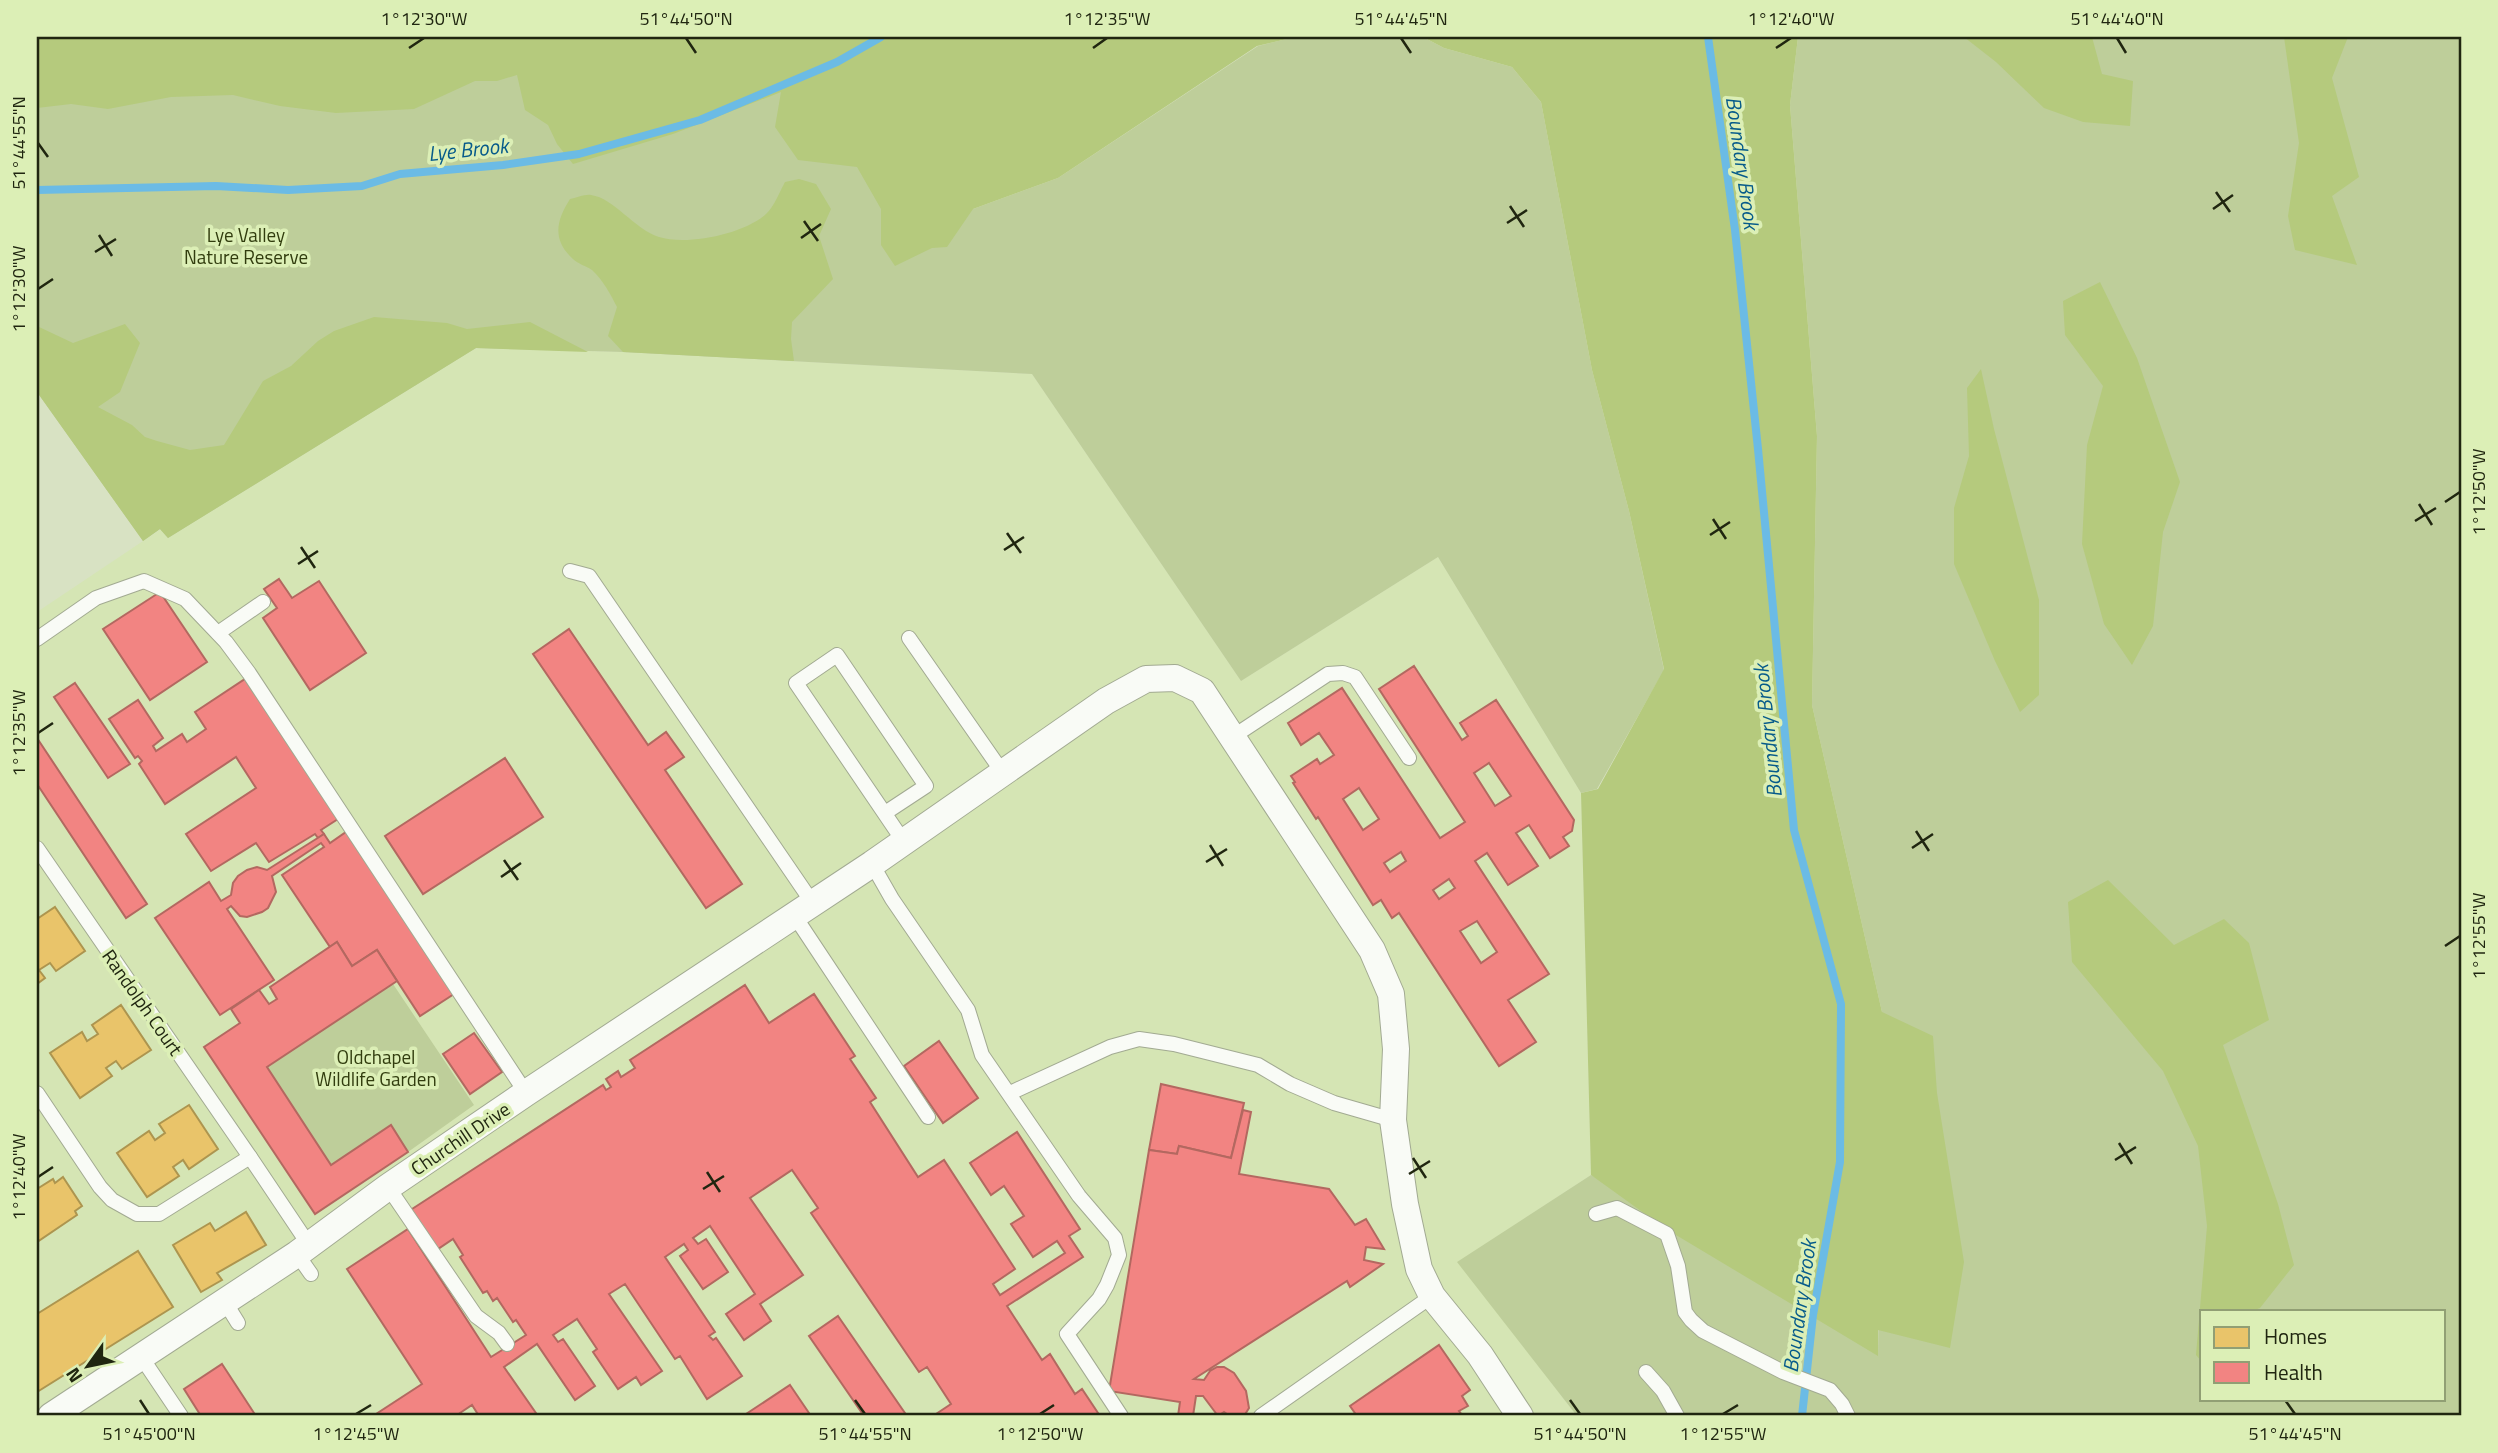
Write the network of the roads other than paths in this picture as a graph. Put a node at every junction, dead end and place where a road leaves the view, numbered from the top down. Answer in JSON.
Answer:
{"nodes":[{"id":1,"x":570,"y":571,"type":"dead end"},
{"id":2,"x":262,"y":603,"type":"dead end"},
{"id":3,"x":218,"y":633,"type":"junction"},
{"id":4,"x":909,"y":638,"type":"dead end"},
{"id":5,"x":37,"y":639,"type":"edge"},
{"id":6,"x":1231,"y":738,"type":"junction"},
{"id":7,"x":1409,"y":758,"type":"dead end"},
{"id":8,"x":1003,"y":774,"type":"junction"},
{"id":9,"x":885,"y":813,"type":"junction"},
{"id":10,"x":904,"y":842,"type":"junction"},
{"id":11,"x":37,"y":848,"type":"edge"},
{"id":12,"x":872,"y":864,"type":"junction"},
{"id":13,"x":803,"y":908,"type":"junction"},
{"id":14,"x":37,"y":1093,"type":"edge"},
{"id":15,"x":526,"y":1093,"type":"junction"},
{"id":16,"x":1010,"y":1093,"type":"junction"},
{"id":17,"x":928,"y":1117,"type":"dead end"},
{"id":18,"x":1393,"y":1120,"type":"junction"},
{"id":19,"x":250,"y":1157,"type":"junction"},
{"id":20,"x":388,"y":1187,"type":"junction"},
{"id":21,"x":1596,"y":1214,"type":"dead end"},
{"id":22,"x":305,"y":1258,"type":"junction"},
{"id":23,"x":1432,"y":1296,"type":"junction"},
{"id":24,"x":507,"y":1344,"type":"dead end"},
{"id":25,"x":142,"y":1358,"type":"junction"},
{"id":26,"x":1646,"y":1372,"type":"dead end"},
{"id":27,"x":51,"y":1416,"type":"edge"},
{"id":28,"x":181,"y":1416,"type":"edge"},
{"id":29,"x":1121,"y":1416,"type":"edge"},
{"id":30,"x":1261,"y":1416,"type":"edge"},
{"id":31,"x":1520,"y":1416,"type":"edge"},
{"id":32,"x":1677,"y":1416,"type":"edge"},
{"id":33,"x":1848,"y":1416,"type":"edge"}],
"edges":[{"from":1,"to":13,"type":"lane"},
{"from":2,"to":3,"type":"lane"},
{"from":3,"to":5,"type":"lane"},
{"from":3,"to":15,"type":"lane"},
{"from":4,"to":8,"type":"lane"},
{"from":6,"to":7,"type":"lane"},
{"from":6,"to":8,"type":"street","name":"Churchill Drive"},
{"from":6,"to":18,"type":"street","name":"Churchill Drive"},
{"from":8,"to":10,"type":"street","name":"Churchill Drive"},
{"from":9,"to":9,"type":"lane"},
{"from":9,"to":10,"type":"lane"},
{"from":10,"to":12,"type":"street","name":"Churchill Drive"},
{"from":11,"to":19,"type":"lane","name":"Randolph Court"},
{"from":12,"to":13,"type":"street","name":"Churchill Drive"},
{"from":12,"to":16,"type":"lane"},
{"from":13,"to":15,"type":"street","name":"Churchill Drive"},
{"from":13,"to":17,"type":"lane"},
{"from":14,"to":19,"type":"lane"},
{"from":15,"to":20,"type":"street","name":"Churchill Drive"},
{"from":16,"to":18,"type":"lane"},
{"from":16,"to":29,"type":"lane"},
{"from":18,"to":23,"type":"street","name":"Churchill Drive"},
{"from":19,"to":22,"type":"lane","name":"Randolph Court"},
{"from":20,"to":22,"type":"street","name":"Churchill Drive"},
{"from":20,"to":24,"type":"lane"},
{"from":21,"to":33,"type":"lane"},
{"from":22,"to":25,"type":"street","name":"Churchill Drive"},
{"from":23,"to":30,"type":"lane"},
{"from":23,"to":31,"type":"street","name":"Churchill Drive"},
{"from":25,"to":27,"type":"street","name":"Churchill Drive"},
{"from":25,"to":28,"type":"lane"},
{"from":26,"to":32,"type":"lane"}]}
